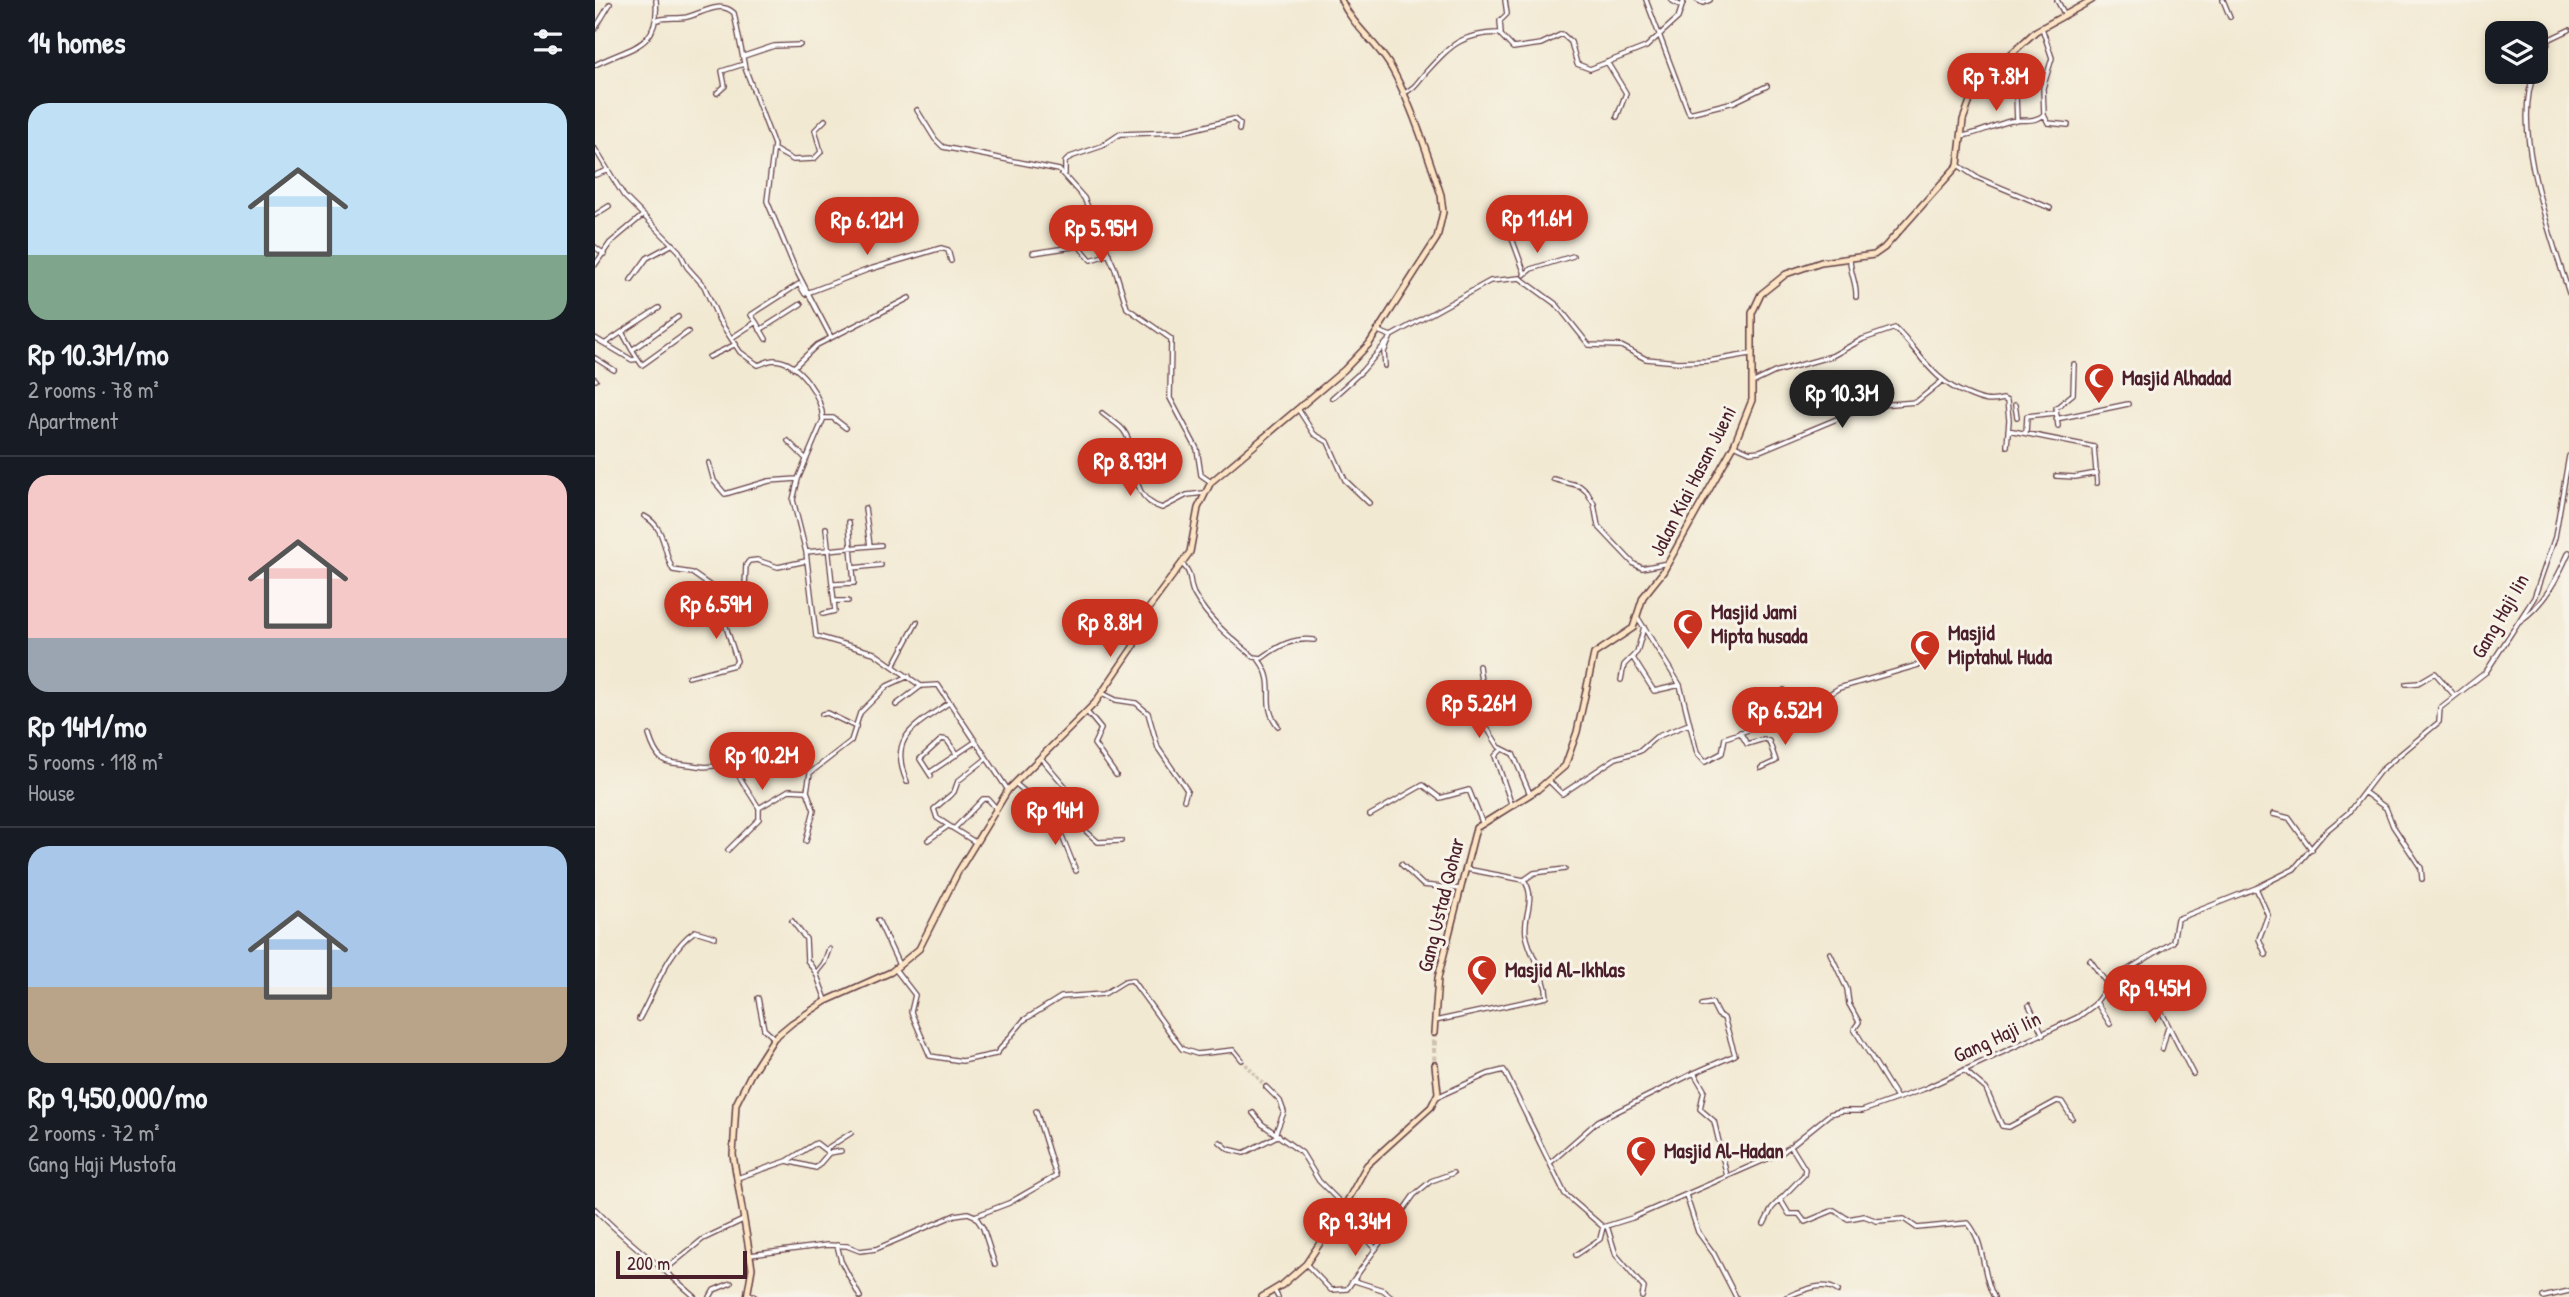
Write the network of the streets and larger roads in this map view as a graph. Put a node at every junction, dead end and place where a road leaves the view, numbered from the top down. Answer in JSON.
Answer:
{"nodes":[{"id":1,"x":656,"y":0,"type":"edge"},
{"id":2,"x":729,"y":0,"type":"edge"},
{"id":3,"x":1341,"y":0,"type":"edge"},
{"id":4,"x":1505,"y":0,"type":"edge"},
{"id":5,"x":1646,"y":0,"type":"edge"},
{"id":6,"x":1671,"y":0,"type":"edge"},
{"id":7,"x":1684,"y":0,"type":"edge"},
{"id":8,"x":1697,"y":0,"type":"edge"},
{"id":9,"x":1710,"y":0,"type":"edge"},
{"id":10,"x":2057,"y":0,"type":"edge"},
{"id":11,"x":2092,"y":0,"type":"edge"},
{"id":12,"x":2223,"y":0,"type":"edge"},
{"id":13,"x":610,"y":4,"type":"dead end"},
{"id":14,"x":1681,"y":6,"type":"junction"},
{"id":15,"x":728,"y":7,"type":"junction"},
{"id":16,"x":2065,"y":17,"type":"junction"},
{"id":17,"x":2230,"y":17,"type":"dead end"},
{"id":18,"x":658,"y":20,"type":"junction"},
{"id":19,"x":2042,"y":28,"type":"junction"},
{"id":20,"x":595,"y":29,"type":"edge"},
{"id":21,"x":2569,"y":30,"type":"edge"},
{"id":22,"x":1501,"y":34,"type":"junction"},
{"id":23,"x":1661,"y":34,"type":"junction"},
{"id":24,"x":2548,"y":44,"type":"edge"},
{"id":25,"x":800,"y":46,"type":"dead end"},
{"id":26,"x":744,"y":57,"type":"junction"},
{"id":27,"x":1607,"y":62,"type":"junction"},
{"id":28,"x":744,"y":64,"type":"junction"},
{"id":29,"x":595,"y":65,"type":"edge"},
{"id":30,"x":2531,"y":84,"type":"edge"},
{"id":31,"x":1767,"y":86,"type":"dead end"},
{"id":32,"x":717,"y":93,"type":"dead end"},
{"id":33,"x":1402,"y":94,"type":"junction"},
{"id":34,"x":2016,"y":95,"type":"dead end"},
{"id":35,"x":917,"y":110,"type":"dead end"},
{"id":36,"x":2044,"y":115,"type":"junction"},
{"id":37,"x":1617,"y":117,"type":"dead end"},
{"id":38,"x":825,"y":120,"type":"dead end"},
{"id":39,"x":2017,"y":121,"type":"junction"},
{"id":40,"x":2068,"y":125,"type":"dead end"},
{"id":41,"x":1239,"y":130,"type":"dead end"},
{"id":42,"x":1961,"y":136,"type":"junction"},
{"id":43,"x":595,"y":149,"type":"edge"},
{"id":44,"x":775,"y":150,"type":"junction"},
{"id":45,"x":1065,"y":162,"type":"junction"},
{"id":46,"x":1958,"y":165,"type":"junction"},
{"id":47,"x":1053,"y":167,"type":"junction"},
{"id":48,"x":608,"y":170,"type":"junction"},
{"id":49,"x":595,"y":175,"type":"edge"},
{"id":50,"x":1067,"y":180,"type":"junction"},
{"id":51,"x":1499,"y":204,"type":"dead end"},
{"id":52,"x":609,"y":206,"type":"dead end"},
{"id":53,"x":2050,"y":208,"type":"dead end"},
{"id":54,"x":595,"y":215,"type":"edge"},
{"id":55,"x":642,"y":216,"type":"junction"},
{"id":56,"x":673,"y":243,"type":"junction"},
{"id":57,"x":595,"y":247,"type":"edge"},
{"id":58,"x":1033,"y":253,"type":"dead end"},
{"id":59,"x":604,"y":254,"type":"junction"},
{"id":60,"x":1109,"y":254,"type":"junction"},
{"id":61,"x":1573,"y":256,"type":"dead end"},
{"id":62,"x":1850,"y":258,"type":"junction"},
{"id":63,"x":951,"y":261,"type":"dead end"},
{"id":64,"x":595,"y":265,"type":"edge"},
{"id":65,"x":1524,"y":276,"type":"junction"},
{"id":66,"x":631,"y":280,"type":"dead end"},
{"id":67,"x":806,"y":293,"type":"junction"},
{"id":68,"x":2569,"y":293,"type":"edge"},
{"id":69,"x":1856,"y":297,"type":"dead end"},
{"id":70,"x":909,"y":298,"type":"dead end"},
{"id":71,"x":801,"y":303,"type":"dead end"},
{"id":72,"x":659,"y":308,"type":"dead end"},
{"id":73,"x":678,"y":317,"type":"dead end"},
{"id":74,"x":756,"y":322,"type":"junction"},
{"id":75,"x":760,"y":330,"type":"junction"},
{"id":76,"x":1378,"y":331,"type":"junction"},
{"id":77,"x":622,"y":332,"type":"junction"},
{"id":78,"x":688,"y":332,"type":"dead end"},
{"id":79,"x":1391,"y":336,"type":"junction"},
{"id":80,"x":733,"y":337,"type":"junction"},
{"id":81,"x":831,"y":337,"type":"junction"},
{"id":82,"x":595,"y":338,"type":"edge"},
{"id":83,"x":766,"y":339,"type":"dead end"},
{"id":84,"x":1387,"y":342,"type":"junction"},
{"id":85,"x":605,"y":344,"type":"junction"},
{"id":86,"x":736,"y":344,"type":"junction"},
{"id":87,"x":632,"y":350,"type":"junction"},
{"id":88,"x":1750,"y":354,"type":"junction"},
{"id":89,"x":709,"y":356,"type":"dead end"},
{"id":90,"x":595,"y":358,"type":"edge"},
{"id":91,"x":638,"y":359,"type":"junction"},
{"id":92,"x":2074,"y":364,"type":"dead end"},
{"id":93,"x":1385,"y":366,"type":"dead end"},
{"id":94,"x":793,"y":368,"type":"junction"},
{"id":95,"x":614,"y":370,"type":"dead end"},
{"id":96,"x":1942,"y":381,"type":"junction"},
{"id":97,"x":1752,"y":383,"type":"junction"},
{"id":98,"x":1332,"y":398,"type":"dead end"},
{"id":99,"x":2128,"y":404,"type":"dead end"},
{"id":100,"x":2008,"y":406,"type":"junction"},
{"id":101,"x":1298,"y":409,"type":"junction"},
{"id":102,"x":2055,"y":412,"type":"junction"},
{"id":103,"x":1102,"y":413,"type":"dead end"},
{"id":104,"x":2017,"y":417,"type":"dead end"},
{"id":105,"x":823,"y":418,"type":"junction"},
{"id":106,"x":2056,"y":419,"type":"junction"},
{"id":107,"x":2058,"y":426,"type":"dead end"},
{"id":108,"x":846,"y":428,"type":"dead end"},
{"id":109,"x":2008,"y":430,"type":"junction"},
{"id":110,"x":2025,"y":433,"type":"junction"},
{"id":111,"x":788,"y":441,"type":"dead end"},
{"id":112,"x":1734,"y":445,"type":"junction"},
{"id":113,"x":2007,"y":446,"type":"dead end"},
{"id":114,"x":2569,"y":456,"type":"edge"},
{"id":115,"x":806,"y":459,"type":"junction"},
{"id":116,"x":709,"y":463,"type":"dead end"},
{"id":117,"x":2097,"y":473,"type":"junction"},
{"id":118,"x":2056,"y":476,"type":"dead end"},
{"id":119,"x":798,"y":479,"type":"junction"},
{"id":120,"x":1553,"y":479,"type":"dead end"},
{"id":121,"x":1212,"y":482,"type":"junction"},
{"id":122,"x":2097,"y":483,"type":"dead end"},
{"id":123,"x":1204,"y":493,"type":"junction"},
{"id":124,"x":1369,"y":503,"type":"dead end"},
{"id":125,"x":866,"y":508,"type":"dead end"},
{"id":126,"x":644,"y":516,"type":"dead end"},
{"id":127,"x":849,"y":522,"type":"dead end"},
{"id":128,"x":826,"y":528,"type":"dead end"},
{"id":129,"x":881,"y":545,"type":"dead end"},
{"id":130,"x":870,"y":546,"type":"junction"},
{"id":131,"x":851,"y":547,"type":"junction"},
{"id":132,"x":829,"y":549,"type":"junction"},
{"id":133,"x":806,"y":552,"type":"junction"},
{"id":134,"x":2569,"y":552,"type":"edge"},
{"id":135,"x":806,"y":561,"type":"junction"},
{"id":136,"x":1668,"y":563,"type":"junction"},
{"id":137,"x":881,"y":565,"type":"dead end"},
{"id":138,"x":1183,"y":565,"type":"junction"},
{"id":139,"x":853,"y":568,"type":"junction"},
{"id":140,"x":1663,"y":572,"type":"joint"},
{"id":141,"x":833,"y":584,"type":"junction"},
{"id":142,"x":725,"y":592,"type":"junction"},
{"id":143,"x":835,"y":601,"type":"junction"},
{"id":144,"x":848,"y":601,"type":"dead end"},
{"id":145,"x":823,"y":614,"type":"dead end"},
{"id":146,"x":1638,"y":618,"type":"junction"},
{"id":147,"x":917,"y":622,"type":"dead end"},
{"id":148,"x":2518,"y":622,"type":"junction"},
{"id":149,"x":1644,"y":627,"type":"junction"},
{"id":150,"x":1314,"y":640,"type":"dead end"},
{"id":151,"x":1258,"y":658,"type":"junction"},
{"id":152,"x":1633,"y":658,"type":"junction"},
{"id":153,"x":1924,"y":663,"type":"dead end"},
{"id":154,"x":894,"y":665,"type":"junction"},
{"id":155,"x":1479,"y":666,"type":"dead end"},
{"id":156,"x":909,"y":676,"type":"junction"},
{"id":157,"x":688,"y":677,"type":"dead end"},
{"id":158,"x":1621,"y":681,"type":"dead end"},
{"id":159,"x":2406,"y":684,"type":"dead end"},
{"id":160,"x":1679,"y":685,"type":"junction"},
{"id":161,"x":921,"y":686,"type":"junction"},
{"id":162,"x":1784,"y":690,"type":"dead end"},
{"id":163,"x":1102,"y":693,"type":"junction"},
{"id":164,"x":2455,"y":696,"type":"junction"},
{"id":165,"x":950,"y":702,"type":"junction"},
{"id":166,"x":896,"y":705,"type":"dead end"},
{"id":167,"x":1087,"y":712,"type":"junction"},
{"id":168,"x":822,"y":714,"type":"dead end"},
{"id":169,"x":1790,"y":715,"type":"junction"},
{"id":170,"x":1689,"y":724,"type":"junction"},
{"id":171,"x":1278,"y":726,"type":"dead end"},
{"id":172,"x":856,"y":727,"type":"junction"},
{"id":173,"x":1740,"y":732,"type":"junction"},
{"id":174,"x":649,"y":735,"type":"dead end"},
{"id":175,"x":975,"y":742,"type":"junction"},
{"id":176,"x":730,"y":749,"type":"dead end"},
{"id":177,"x":1502,"y":749,"type":"junction"},
{"id":178,"x":957,"y":755,"type":"junction"},
{"id":179,"x":1040,"y":757,"type":"junction"},
{"id":180,"x":986,"y":759,"type":"junction"},
{"id":181,"x":1761,"y":768,"type":"dead end"},
{"id":182,"x":737,"y":773,"type":"junction"},
{"id":183,"x":1116,"y":775,"type":"dead end"},
{"id":184,"x":1549,"y":781,"type":"junction"},
{"id":185,"x":907,"y":782,"type":"dead end"},
{"id":186,"x":1017,"y":785,"type":"junction"},
{"id":187,"x":1008,"y":790,"type":"junction"},
{"id":188,"x":807,"y":791,"type":"junction"},
{"id":189,"x":2364,"y":792,"type":"junction"},
{"id":190,"x":1530,"y":795,"type":"junction"},
{"id":191,"x":1184,"y":800,"type":"dead end"},
{"id":192,"x":1512,"y":806,"type":"junction"},
{"id":193,"x":759,"y":808,"type":"junction"},
{"id":194,"x":996,"y":808,"type":"junction"},
{"id":195,"x":2273,"y":814,"type":"dead end"},
{"id":196,"x":1370,"y":815,"type":"dead end"},
{"id":197,"x":1482,"y":822,"type":"junction"},
{"id":198,"x":948,"y":826,"type":"junction"},
{"id":199,"x":954,"y":829,"type":"junction"},
{"id":200,"x":928,"y":840,"type":"dead end"},
{"id":201,"x":806,"y":841,"type":"dead end"},
{"id":202,"x":1121,"y":841,"type":"dead end"},
{"id":203,"x":975,"y":842,"type":"junction"},
{"id":204,"x":728,"y":850,"type":"dead end"},
{"id":205,"x":2312,"y":850,"type":"junction"},
{"id":206,"x":1401,"y":864,"type":"dead end"},
{"id":207,"x":1464,"y":869,"type":"junction"},
{"id":208,"x":1565,"y":869,"type":"dead end"},
{"id":209,"x":1076,"y":871,"type":"dead end"},
{"id":210,"x":2422,"y":879,"type":"dead end"},
{"id":211,"x":1524,"y":880,"type":"junction"},
{"id":212,"x":2256,"y":888,"type":"junction"},
{"id":213,"x":1459,"y":889,"type":"junction"},
{"id":214,"x":878,"y":920,"type":"dead end"},
{"id":215,"x":792,"y":921,"type":"dead end"},
{"id":216,"x":715,"y":937,"type":"dead end"},
{"id":217,"x":829,"y":949,"type":"dead end"},
{"id":218,"x":1830,"y":953,"type":"dead end"},
{"id":219,"x":2266,"y":955,"type":"dead end"},
{"id":220,"x":2090,"y":960,"type":"dead end"},
{"id":221,"x":2133,"y":967,"type":"junction"},
{"id":222,"x":897,"y":968,"type":"junction"},
{"id":223,"x":816,"y":972,"type":"junction"},
{"id":224,"x":2108,"y":985,"type":"junction"},
{"id":225,"x":758,"y":999,"type":"dead end"},
{"id":226,"x":825,"y":999,"type":"junction"},
{"id":227,"x":2095,"y":1002,"type":"junction"},
{"id":228,"x":1702,"y":1005,"type":"dead end"},
{"id":229,"x":2029,"y":1006,"type":"dead end"},
{"id":230,"x":639,"y":1019,"type":"dead end"},
{"id":231,"x":1433,"y":1021,"type":"junction"},
{"id":232,"x":2110,"y":1024,"type":"dead end"},
{"id":233,"x":2169,"y":1025,"type":"junction"},
{"id":234,"x":1434,"y":1032,"type":"tunnel mouth"},
{"id":235,"x":2043,"y":1035,"type":"junction"},
{"id":236,"x":772,"y":1037,"type":"junction"},
{"id":237,"x":2162,"y":1049,"type":"dead end"},
{"id":238,"x":1242,"y":1060,"type":"tunnel mouth"},
{"id":239,"x":1435,"y":1065,"type":"tunnel mouth"},
{"id":240,"x":1964,"y":1070,"type":"junction"},
{"id":241,"x":1694,"y":1073,"type":"junction"},
{"id":242,"x":2193,"y":1074,"type":"dead end"},
{"id":243,"x":1266,"y":1087,"type":"tunnel mouth"},
{"id":244,"x":1437,"y":1097,"type":"junction"},
{"id":245,"x":1897,"y":1098,"type":"junction"},
{"id":246,"x":1036,"y":1111,"type":"dead end"},
{"id":247,"x":1253,"y":1113,"type":"dead end"},
{"id":248,"x":2072,"y":1118,"type":"dead end"},
{"id":249,"x":851,"y":1133,"type":"dead end"},
{"id":250,"x":1277,"y":1133,"type":"junction"},
{"id":251,"x":1220,"y":1142,"type":"dead end"},
{"id":252,"x":1792,"y":1148,"type":"junction"},
{"id":253,"x":827,"y":1151,"type":"junction"},
{"id":254,"x":841,"y":1151,"type":"dead end"},
{"id":255,"x":787,"y":1161,"type":"junction"},
{"id":256,"x":1551,"y":1163,"type":"junction"},
{"id":257,"x":1453,"y":1173,"type":"dead end"},
{"id":258,"x":1727,"y":1176,"type":"junction"},
{"id":259,"x":735,"y":1179,"type":"junction"},
{"id":260,"x":1686,"y":1195,"type":"junction"},
{"id":261,"x":1780,"y":1199,"type":"junction"},
{"id":262,"x":1344,"y":1207,"type":"junction"},
{"id":263,"x":595,"y":1209,"type":"edge"},
{"id":264,"x":975,"y":1216,"type":"junction"},
{"id":265,"x":743,"y":1220,"type":"junction"},
{"id":266,"x":1764,"y":1224,"type":"dead end"},
{"id":267,"x":1605,"y":1226,"type":"junction"},
{"id":268,"x":837,"y":1245,"type":"junction"},
{"id":269,"x":1376,"y":1249,"type":"junction"},
{"id":270,"x":750,"y":1255,"type":"junction"},
{"id":271,"x":1576,"y":1255,"type":"dead end"},
{"id":272,"x":1306,"y":1264,"type":"junction"},
{"id":273,"x":995,"y":1265,"type":"dead end"},
{"id":274,"x":665,"y":1270,"type":"junction"},
{"id":275,"x":1355,"y":1281,"type":"junction"},
{"id":276,"x":731,"y":1283,"type":"dead end"},
{"id":277,"x":1274,"y":1290,"type":"junction"},
{"id":278,"x":1838,"y":1291,"type":"dead end"},
{"id":279,"x":2569,"y":1291,"type":"edge"},
{"id":280,"x":747,"y":1295,"type":"edge"},
{"id":281,"x":695,"y":1297,"type":"edge"},
{"id":282,"x":710,"y":1297,"type":"edge"},
{"id":283,"x":755,"y":1297,"type":"edge"},
{"id":284,"x":860,"y":1297,"type":"edge"},
{"id":285,"x":1262,"y":1297,"type":"edge"},
{"id":286,"x":1278,"y":1297,"type":"edge"},
{"id":287,"x":1392,"y":1297,"type":"edge"},
{"id":288,"x":1642,"y":1297,"type":"edge"},
{"id":289,"x":1736,"y":1297,"type":"edge"},
{"id":290,"x":1786,"y":1297,"type":"edge"},
{"id":291,"x":1994,"y":1297,"type":"edge"},
{"id":292,"x":2543,"y":1297,"type":"edge"}],
"edges":[{"from":1,"to":18,"type":"street"},
{"from":2,"to":15,"type":"street"},
{"from":3,"to":33,"type":"street"},
{"from":4,"to":22,"type":"street"},
{"from":5,"to":23,"type":"street"},
{"from":6,"to":14,"type":"street"},
{"from":7,"to":14,"type":"street"},
{"from":8,"to":9,"type":"street"},
{"from":10,"to":16,"type":"street"},
{"from":11,"to":16,"type":"street"},
{"from":12,"to":17,"type":"street"},
{"from":13,"to":20,"type":"street"},
{"from":14,"to":23,"type":"street"},
{"from":15,"to":18,"type":"street"},
{"from":15,"to":26,"type":"street"},
{"from":16,"to":19,"type":"street"},
{"from":18,"to":29,"type":"street"},
{"from":19,"to":36,"type":"street"},
{"from":19,"to":42,"type":"street"},
{"from":21,"to":24,"type":"street"},
{"from":22,"to":27,"type":"street"},
{"from":22,"to":33,"type":"street"},
{"from":23,"to":27,"type":"street"},
{"from":23,"to":31,"type":"street"},
{"from":25,"to":26,"type":"street"},
{"from":26,"to":28,"type":"street"},
{"from":27,"to":37,"type":"street"},
{"from":28,"to":32,"type":"street"},
{"from":28,"to":44,"type":"street"},
{"from":30,"to":68,"type":"street"},
{"from":33,"to":76,"type":"street"},
{"from":34,"to":39,"type":"street"},
{"from":35,"to":47,"type":"street"},
{"from":36,"to":39,"type":"street"},
{"from":36,"to":40,"type":"street"},
{"from":38,"to":44,"type":"street"},
{"from":39,"to":42,"type":"street"},
{"from":41,"to":45,"type":"street"},
{"from":42,"to":46,"type":"street"},
{"from":43,"to":48,"type":"street"},
{"from":44,"to":67,"type":"street"},
{"from":45,"to":47,"type":"street"},
{"from":45,"to":50,"type":"street"},
{"from":46,"to":53,"type":"street"},
{"from":46,"to":62,"type":"street","name":"Jalan Kiai Hasan Jueni"},
{"from":47,"to":50,"type":"street"},
{"from":48,"to":49,"type":"street"},
{"from":48,"to":55,"type":"street"},
{"from":50,"to":60,"type":"street"},
{"from":51,"to":65,"type":"street"},
{"from":52,"to":54,"type":"street"},
{"from":55,"to":56,"type":"street"},
{"from":55,"to":59,"type":"street"},
{"from":56,"to":66,"type":"street"},
{"from":56,"to":80,"type":"street"},
{"from":57,"to":59,"type":"street"},
{"from":58,"to":60,"type":"street"},
{"from":59,"to":64,"type":"street"},
{"from":60,"to":121,"type":"street"},
{"from":61,"to":65,"type":"street"},
{"from":62,"to":69,"type":"street"},
{"from":62,"to":88,"type":"street","name":"Jalan Kiai Hasan Jueni"},
{"from":63,"to":67,"type":"street"},
{"from":65,"to":79,"type":"street"},
{"from":65,"to":88,"type":"street"},
{"from":67,"to":74,"type":"street"},
{"from":67,"to":81,"type":"street"},
{"from":70,"to":81,"type":"street"},
{"from":71,"to":75,"type":"street"},
{"from":72,"to":77,"type":"street"},
{"from":73,"to":87,"type":"street"},
{"from":74,"to":75,"type":"street"},
{"from":74,"to":80,"type":"street"},
{"from":75,"to":83,"type":"street"},
{"from":76,"to":79,"type":"street"},
{"from":76,"to":101,"type":"street"},
{"from":77,"to":85,"type":"street"},
{"from":77,"to":87,"type":"street"},
{"from":78,"to":91,"type":"street"},
{"from":79,"to":84,"type":"street"},
{"from":80,"to":86,"type":"street"},
{"from":81,"to":94,"type":"street"},
{"from":82,"to":85,"type":"street"},
{"from":84,"to":93,"type":"street"},
{"from":84,"to":98,"type":"street"},
{"from":85,"to":91,"type":"street"},
{"from":86,"to":89,"type":"street"},
{"from":86,"to":94,"type":"street"},
{"from":87,"to":91,"type":"street"},
{"from":88,"to":97,"type":"street","name":"Jalan Kiai Hasan Jueni"},
{"from":90,"to":95,"type":"street"},
{"from":92,"to":102,"type":"street"},
{"from":94,"to":105,"type":"street"},
{"from":96,"to":97,"type":"street"},
{"from":96,"to":100,"type":"street"},
{"from":96,"to":112,"type":"street"},
{"from":97,"to":112,"type":"street","name":"Jalan Kiai Hasan Jueni"},
{"from":99,"to":106,"type":"street"},
{"from":100,"to":104,"type":"street"},
{"from":100,"to":109,"type":"street"},
{"from":101,"to":121,"type":"street"},
{"from":101,"to":124,"type":"street"},
{"from":102,"to":106,"type":"street"},
{"from":102,"to":110,"type":"street"},
{"from":103,"to":123,"type":"street"},
{"from":105,"to":108,"type":"street"},
{"from":105,"to":115,"type":"street"},
{"from":106,"to":107,"type":"street"},
{"from":109,"to":110,"type":"street"},
{"from":109,"to":113,"type":"street"},
{"from":110,"to":117,"type":"street"},
{"from":111,"to":115,"type":"street"},
{"from":112,"to":136,"type":"street","name":"Jalan Kiai Hasan Jueni"},
{"from":114,"to":148,"type":"street","name":"Gang Haji Iin"},
{"from":115,"to":119,"type":"street"},
{"from":116,"to":119,"type":"street"},
{"from":117,"to":118,"type":"street"},
{"from":117,"to":122,"type":"street"},
{"from":119,"to":133,"type":"street"},
{"from":120,"to":136,"type":"street"},
{"from":121,"to":123,"type":"street"},
{"from":123,"to":138,"type":"street"},
{"from":125,"to":130,"type":"street"},
{"from":126,"to":142,"type":"street"},
{"from":127,"to":131,"type":"street"},
{"from":128,"to":132,"type":"street"},
{"from":129,"to":130,"type":"street"},
{"from":130,"to":131,"type":"street"},
{"from":131,"to":132,"type":"street"},
{"from":131,"to":139,"type":"street"},
{"from":132,"to":133,"type":"street"},
{"from":132,"to":141,"type":"street"},
{"from":133,"to":135,"type":"street"},
{"from":134,"to":148,"type":"street"},
{"from":135,"to":142,"type":"street"},
{"from":135,"to":154,"type":"street"},
{"from":136,"to":140,"type":"street","name":"Jalan Kiai Hasan Jueni"},
{"from":137,"to":139,"type":"street"},
{"from":138,"to":151,"type":"street"},
{"from":138,"to":163,"type":"street"},
{"from":139,"to":141,"type":"street"},
{"from":140,"to":146,"type":"street","name":"Gang Ustad Qohar"},
{"from":141,"to":143,"type":"street"},
{"from":142,"to":157,"type":"street"},
{"from":143,"to":144,"type":"street"},
{"from":143,"to":145,"type":"street"},
{"from":146,"to":149,"type":"street"},
{"from":146,"to":184,"type":"street","name":"Gang Ustad Qohar"},
{"from":147,"to":154,"type":"street"},
{"from":148,"to":164,"type":"street","name":"Gang Haji Iin"},
{"from":149,"to":152,"type":"street"},
{"from":149,"to":160,"type":"street"},
{"from":150,"to":151,"type":"street"},
{"from":151,"to":171,"type":"street"},
{"from":152,"to":158,"type":"street"},
{"from":152,"to":160,"type":"street"},
{"from":153,"to":169,"type":"street"},
{"from":154,"to":156,"type":"street"},
{"from":155,"to":177,"type":"street"},
{"from":156,"to":161,"type":"street"},
{"from":156,"to":172,"type":"street"},
{"from":159,"to":164,"type":"street"},
{"from":160,"to":170,"type":"street"},
{"from":161,"to":165,"type":"street"},
{"from":161,"to":166,"type":"street"},
{"from":162,"to":169,"type":"street"},
{"from":163,"to":167,"type":"street"},
{"from":163,"to":191,"type":"street"},
{"from":164,"to":189,"type":"street","name":"Gang Haji Iin"},
{"from":165,"to":175,"type":"street"},
{"from":165,"to":185,"type":"street"},
{"from":167,"to":179,"type":"street"},
{"from":167,"to":183,"type":"street"},
{"from":168,"to":172,"type":"street"},
{"from":169,"to":173,"type":"street"},
{"from":170,"to":173,"type":"street"},
{"from":170,"to":184,"type":"street"},
{"from":172,"to":188,"type":"street"},
{"from":173,"to":181,"type":"street"},
{"from":174,"to":182,"type":"street"},
{"from":175,"to":178,"type":"street"},
{"from":175,"to":180,"type":"street"},
{"from":176,"to":182,"type":"street"},
{"from":177,"to":190,"type":"street"},
{"from":177,"to":192,"type":"street"},
{"from":178,"to":178,"type":"street"},
{"from":179,"to":186,"type":"street"},
{"from":179,"to":202,"type":"street"},
{"from":180,"to":187,"type":"street"},
{"from":180,"to":198,"type":"street"},
{"from":182,"to":193,"type":"street"},
{"from":184,"to":190,"type":"street","name":"Gang Ustad Qohar"},
{"from":186,"to":187,"type":"street"},
{"from":186,"to":209,"type":"street"},
{"from":187,"to":194,"type":"street"},
{"from":188,"to":193,"type":"street"},
{"from":188,"to":201,"type":"street"},
{"from":189,"to":205,"type":"street","name":"Gang Haji Iin"},
{"from":189,"to":210,"type":"street"},
{"from":190,"to":192,"type":"street","name":"Gang Ustad Qohar"},
{"from":192,"to":197,"type":"street","name":"Gang Ustad Qohar"},
{"from":193,"to":204,"type":"street"},
{"from":194,"to":199,"type":"street"},
{"from":194,"to":203,"type":"street"},
{"from":195,"to":205,"type":"street"},
{"from":196,"to":197,"type":"street"},
{"from":197,"to":207,"type":"street","name":"Gang Ustad Qohar"},
{"from":198,"to":199,"type":"street"},
{"from":198,"to":200,"type":"street"},
{"from":199,"to":203,"type":"street"},
{"from":203,"to":222,"type":"street"},
{"from":205,"to":212,"type":"street","name":"Gang Haji Iin"},
{"from":206,"to":213,"type":"street"},
{"from":207,"to":211,"type":"street"},
{"from":207,"to":213,"type":"street","name":"Gang Ustad Qohar"},
{"from":208,"to":211,"type":"street"},
{"from":211,"to":231,"type":"street"},
{"from":212,"to":219,"type":"street"},
{"from":212,"to":221,"type":"street","name":"Gang Haji Iin"},
{"from":213,"to":231,"type":"street","name":"Gang Ustad Qohar"},
{"from":214,"to":222,"type":"street"},
{"from":215,"to":223,"type":"street"},
{"from":216,"to":230,"type":"street"},
{"from":217,"to":223,"type":"street"},
{"from":218,"to":245,"type":"street"},
{"from":220,"to":224,"type":"street"},
{"from":221,"to":224,"type":"street","name":"Gang Haji Iin"},
{"from":221,"to":233,"type":"street"},
{"from":222,"to":226,"type":"street"},
{"from":222,"to":238,"type":"street"},
{"from":223,"to":226,"type":"street"},
{"from":224,"to":227,"type":"street","name":"Gang Haji Iin"},
{"from":225,"to":236,"type":"street"},
{"from":226,"to":236,"type":"street"},
{"from":227,"to":232,"type":"street"},
{"from":227,"to":235,"type":"street","name":"Gang Haji Iin"},
{"from":228,"to":241,"type":"street"},
{"from":229,"to":235,"type":"street"},
{"from":231,"to":234,"type":"street","name":"Gang Ustad Qohar"},
{"from":233,"to":237,"type":"street"},
{"from":233,"to":242,"type":"street"},
{"from":235,"to":240,"type":"street","name":"Gang Haji Iin"},
{"from":236,"to":259,"type":"street"},
{"from":239,"to":244,"type":"street"},
{"from":240,"to":245,"type":"street","name":"Gang Haji Iin"},
{"from":240,"to":248,"type":"street"},
{"from":241,"to":256,"type":"street"},
{"from":241,"to":258,"type":"street"},
{"from":243,"to":250,"type":"street"},
{"from":244,"to":256,"type":"street"},
{"from":244,"to":262,"type":"street"},
{"from":245,"to":252,"type":"street","name":"Gang Haji Iin"},
{"from":246,"to":264,"type":"street"},
{"from":247,"to":250,"type":"street"},
{"from":249,"to":253,"type":"street"},
{"from":250,"to":251,"type":"street"},
{"from":250,"to":262,"type":"street"},
{"from":252,"to":258,"type":"street","name":"Gang Haji Iin"},
{"from":252,"to":261,"type":"street"},
{"from":253,"to":254,"type":"street"},
{"from":253,"to":255,"type":"street"},
{"from":253,"to":255,"type":"street"},
{"from":255,"to":259,"type":"street"},
{"from":256,"to":267,"type":"street"},
{"from":257,"to":269,"type":"street"},
{"from":258,"to":260,"type":"street","name":"Gang Haji Iin"},
{"from":259,"to":265,"type":"street"},
{"from":260,"to":267,"type":"street","name":"Gang Haji Iin"},
{"from":260,"to":289,"type":"street"},
{"from":261,"to":266,"type":"street"},
{"from":261,"to":291,"type":"street"},
{"from":262,"to":269,"type":"street"},
{"from":262,"to":272,"type":"street"},
{"from":263,"to":274,"type":"street"},
{"from":264,"to":268,"type":"street"},
{"from":264,"to":273,"type":"street"},
{"from":265,"to":270,"type":"street"},
{"from":265,"to":274,"type":"street"},
{"from":267,"to":271,"type":"street"},
{"from":267,"to":288,"type":"street"},
{"from":268,"to":270,"type":"street"},
{"from":268,"to":284,"type":"street"},
{"from":269,"to":275,"type":"street"},
{"from":270,"to":280,"type":"street"},
{"from":272,"to":275,"type":"street"},
{"from":272,"to":277,"type":"street"},
{"from":274,"to":281,"type":"street"},
{"from":275,"to":287,"type":"street"},
{"from":276,"to":282,"type":"street"},
{"from":277,"to":285,"type":"street"},
{"from":277,"to":286,"type":"street"},
{"from":278,"to":290,"type":"street"},
{"from":279,"to":292,"type":"street"},
{"from":280,"to":283,"type":"street"}]}
